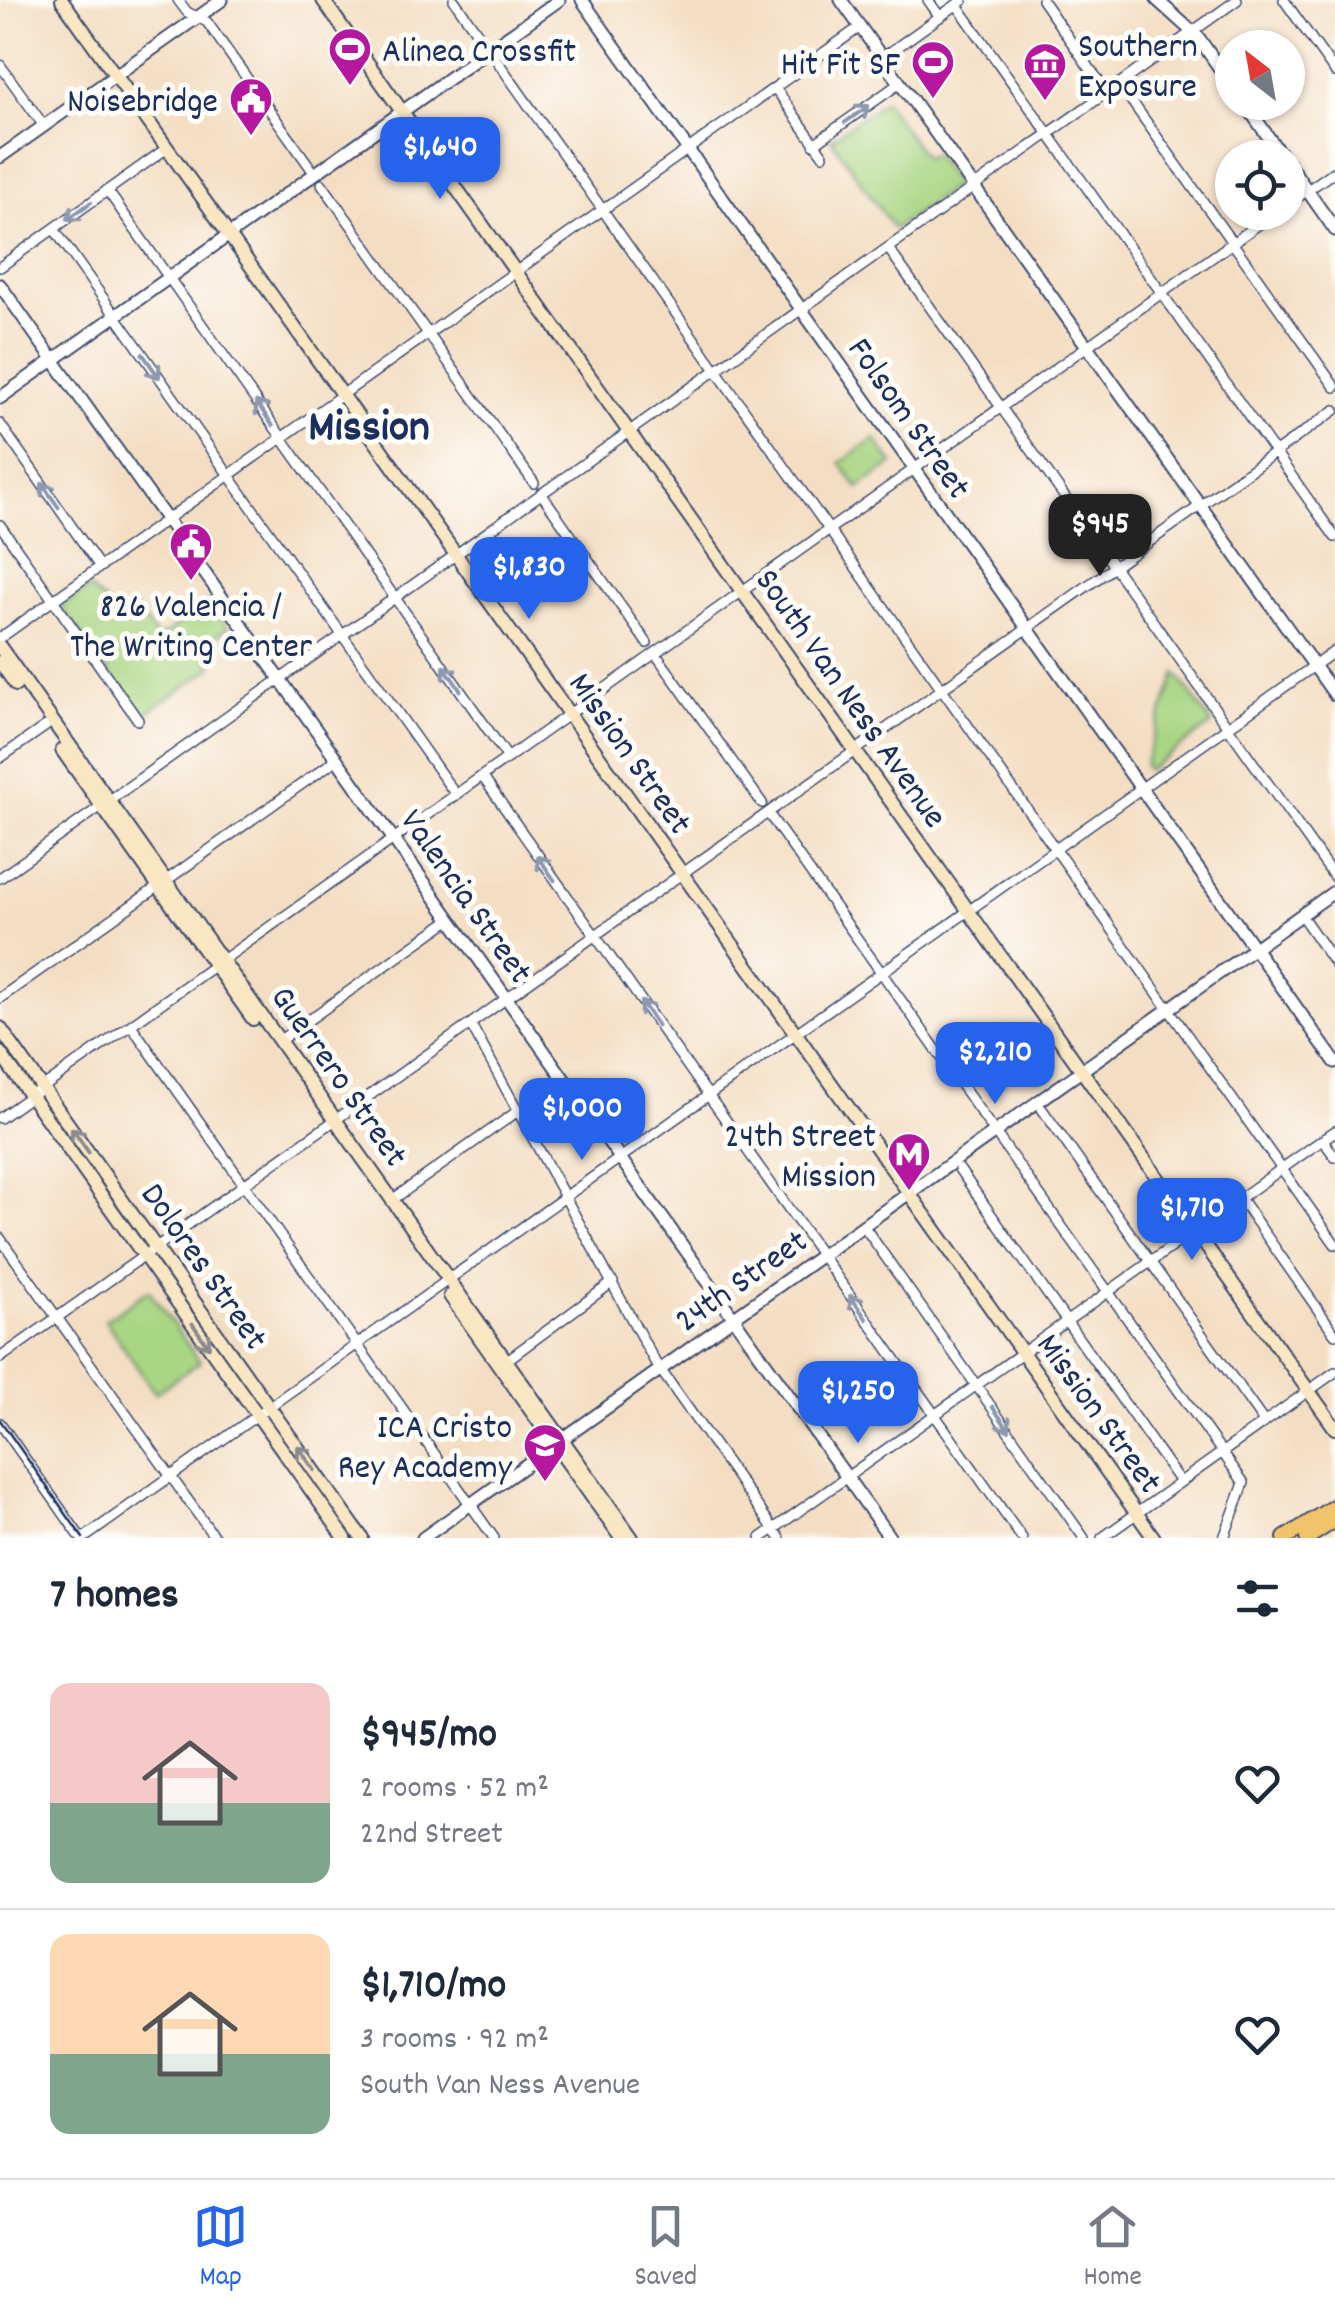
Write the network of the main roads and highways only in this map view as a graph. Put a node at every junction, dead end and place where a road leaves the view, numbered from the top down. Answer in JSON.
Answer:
{"nodes":[{"id":1,"x":62,"y":0,"type":"edge"},
{"id":2,"x":323,"y":0,"type":"edge"},
{"id":3,"x":0,"y":647,"type":"edge"},
{"id":4,"x":0,"y":662,"type":"edge"},
{"id":5,"x":105,"y":803,"type":"junction"},
{"id":6,"x":219,"y":962,"type":"junction"},
{"id":7,"x":0,"y":1028,"type":"edge"},
{"id":8,"x":0,"y":1052,"type":"edge"},
{"id":9,"x":37,"y":1092,"type":"junction"},
{"id":10,"x":332,"y":1123,"type":"junction"},
{"id":11,"x":446,"y":1283,"type":"junction"},
{"id":12,"x":264,"y":1412,"type":"junction"},
{"id":13,"x":1335,"y":1428,"type":"edge"},
{"id":14,"x":558,"y":1442,"type":"junction"},
{"id":15,"x":1335,"y":1506,"type":"edge"},
{"id":16,"x":1335,"y":1520,"type":"edge"},
{"id":17,"x":345,"y":1538,"type":"edge"},
{"id":18,"x":362,"y":1538,"type":"edge"},
{"id":19,"x":620,"y":1538,"type":"edge"},
{"id":20,"x":632,"y":1538,"type":"edge"},
{"id":21,"x":1154,"y":1538,"type":"edge"},
{"id":22,"x":1285,"y":1538,"type":"edge"},
{"id":23,"x":1307,"y":1538,"type":"edge"}],
"edges":[{"from":1,"to":21,"type":"main road","name":"Mission Street"},
{"from":2,"to":13,"type":"main road","name":"South Van Ness Avenue"},
{"from":3,"to":5,"type":"main road","name":"Guerrero Street"},
{"from":4,"to":5,"type":"main road","name":"Guerrero Street"},
{"from":5,"to":6,"type":"main road","name":"Guerrero Street"},
{"from":6,"to":10,"type":"main road","name":"Guerrero Street"},
{"from":6,"to":10,"type":"main road","name":"Guerrero Street"},
{"from":7,"to":9,"type":"main road","name":"Dolores Street"},
{"from":8,"to":9,"type":"main road","name":"Dolores Street"},
{"from":9,"to":12,"type":"main road","name":"Dolores Street"},
{"from":10,"to":11,"type":"main road","name":"Guerrero Street"},
{"from":10,"to":11,"type":"main road","name":"Guerrero Street"},
{"from":11,"to":14,"type":"main road","name":"Guerrero Street"},
{"from":11,"to":14,"type":"main road","name":"Guerrero Street"},
{"from":12,"to":17,"type":"main road","name":"Dolores Street"},
{"from":18,"to":12,"type":"main road","name":"Dolores Street","one_way":true},
{"from":14,"to":19,"type":"main road","name":"Guerrero Street"},
{"from":14,"to":20,"type":"main road","name":"Guerrero Street"},
{"from":15,"to":22,"type":"main road"},
{"from":16,"to":23,"type":"main road"}]}
